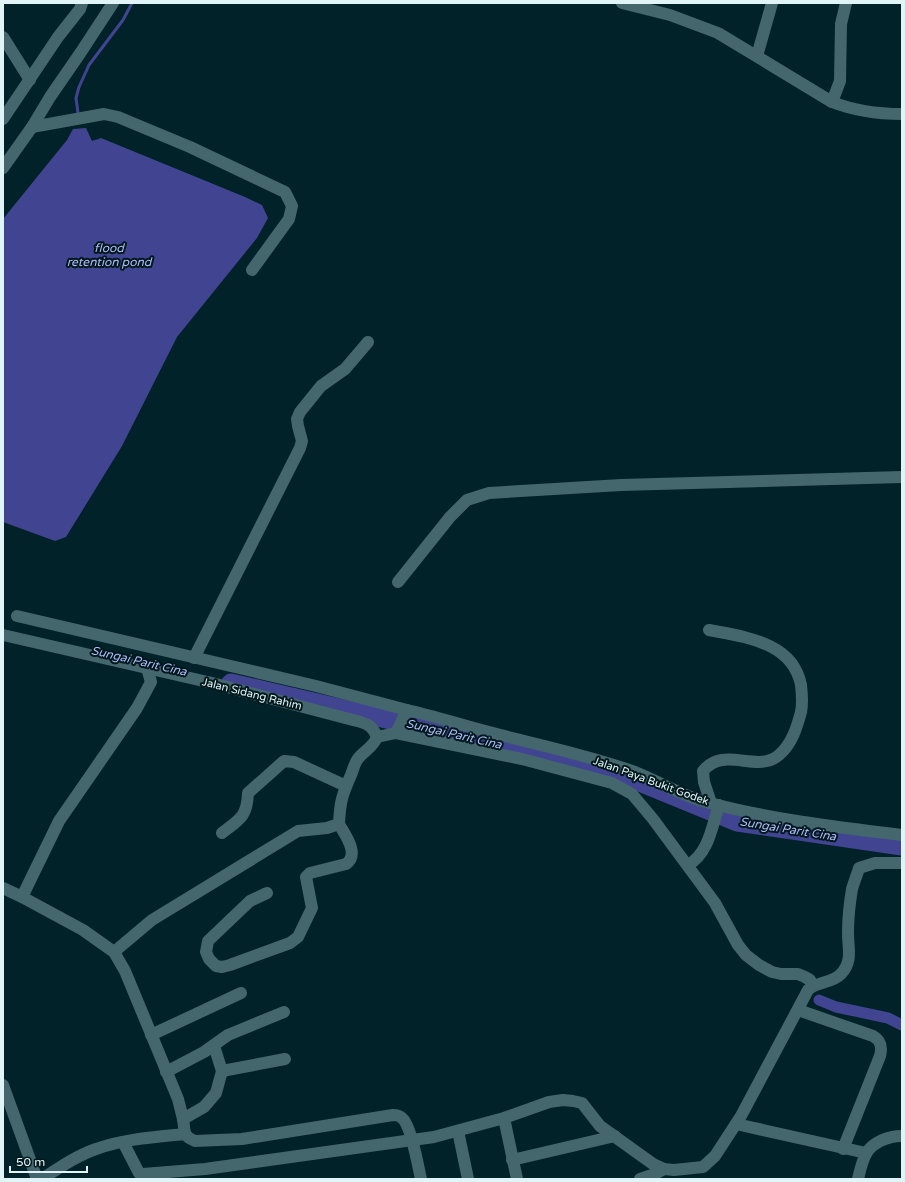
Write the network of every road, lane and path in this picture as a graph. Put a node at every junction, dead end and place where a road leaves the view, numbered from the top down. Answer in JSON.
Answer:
{"nodes":[{"id":1,"x":82,"y":3,"type":"edge"},
{"id":2,"x":113,"y":3,"type":"edge"},
{"id":3,"x":622,"y":3,"type":"edge"},
{"id":4,"x":772,"y":3,"type":"edge"},
{"id":5,"x":846,"y":3,"type":"edge"},
{"id":6,"x":3,"y":37,"type":"edge"},
{"id":7,"x":757,"y":56,"type":"junction"},
{"id":8,"x":30,"y":80,"type":"junction"},
{"id":9,"x":832,"y":102,"type":"junction"},
{"id":10,"x":902,"y":114,"type":"edge"},
{"id":11,"x":3,"y":119,"type":"edge"},
{"id":12,"x":32,"y":127,"type":"junction"},
{"id":13,"x":3,"y":168,"type":"edge"},
{"id":14,"x":252,"y":270,"type":"dead end"},
{"id":15,"x":368,"y":342,"type":"dead end"},
{"id":16,"x":902,"y":477,"type":"edge"},
{"id":17,"x":398,"y":582,"type":"dead end"},
{"id":18,"x":17,"y":616,"type":"dead end"},
{"id":19,"x":709,"y":630,"type":"dead end"},
{"id":20,"x":3,"y":635,"type":"edge"},
{"id":21,"x":194,"y":658,"type":"junction"},
{"id":22,"x":148,"y":668,"type":"junction"},
{"id":23,"x":406,"y":712,"type":"junction"},
{"id":24,"x":387,"y":735,"type":"junction"},
{"id":25,"x":346,"y":786,"type":"junction"},
{"id":26,"x":715,"y":810,"type":"junction"},
{"id":27,"x":339,"y":824,"type":"junction"},
{"id":28,"x":222,"y":833,"type":"dead end"},
{"id":29,"x":902,"y":835,"type":"edge"},
{"id":30,"x":692,"y":862,"type":"junction"},
{"id":31,"x":902,"y":864,"type":"edge"},
{"id":32,"x":3,"y":888,"type":"edge"},
{"id":33,"x":267,"y":893,"type":"dead end"},
{"id":34,"x":22,"y":896,"type":"junction"},
{"id":35,"x":114,"y":952,"type":"junction"},
{"id":36,"x":813,"y":985,"type":"junction"},
{"id":37,"x":241,"y":993,"type":"dead end"},
{"id":38,"x":798,"y":1010,"type":"junction"},
{"id":39,"x":284,"y":1012,"type":"dead end"},
{"id":40,"x":151,"y":1035,"type":"junction"},
{"id":41,"x":214,"y":1046,"type":"junction"},
{"id":42,"x":286,"y":1059,"type":"dead end"},
{"id":43,"x":222,"y":1071,"type":"junction"},
{"id":44,"x":166,"y":1072,"type":"junction"},
{"id":45,"x":3,"y":1085,"type":"edge"},
{"id":46,"x":504,"y":1118,"type":"junction"},
{"id":47,"x":183,"y":1119,"type":"junction"},
{"id":48,"x":736,"y":1124,"type":"junction"},
{"id":49,"x":458,"y":1131,"type":"junction"},
{"id":50,"x":185,"y":1134,"type":"junction"},
{"id":51,"x":615,"y":1136,"type":"junction"},
{"id":52,"x":902,"y":1136,"type":"edge"},
{"id":53,"x":412,"y":1141,"type":"junction"},
{"id":54,"x":123,"y":1142,"type":"junction"},
{"id":55,"x":843,"y":1149,"type":"junction"},
{"id":56,"x":866,"y":1153,"type":"junction"},
{"id":57,"x":512,"y":1160,"type":"junction"},
{"id":58,"x":664,"y":1169,"type":"junction"},
{"id":59,"x":703,"y":1173,"type":"edge"},
{"id":60,"x":60,"y":1174,"type":"edge"},
{"id":61,"x":207,"y":1174,"type":"edge"},
{"id":62,"x":37,"y":1179,"type":"edge"},
{"id":63,"x":42,"y":1179,"type":"edge"},
{"id":64,"x":421,"y":1179,"type":"edge"},
{"id":65,"x":468,"y":1179,"type":"edge"},
{"id":66,"x":517,"y":1179,"type":"edge"},
{"id":67,"x":640,"y":1179,"type":"edge"},
{"id":68,"x":858,"y":1179,"type":"edge"}],
"edges":[{"from":1,"to":8,"type":"street"},
{"from":2,"to":12,"type":"street"},
{"from":3,"to":7,"type":"street"},
{"from":4,"to":7,"type":"street"},
{"from":5,"to":9,"type":"street"},
{"from":6,"to":8,"type":"street"},
{"from":7,"to":9,"type":"street"},
{"from":8,"to":11,"type":"street"},
{"from":9,"to":10,"type":"street"},
{"from":12,"to":13,"type":"street"},
{"from":12,"to":14,"type":"street"},
{"from":15,"to":21,"type":"street"},
{"from":16,"to":17,"type":"street"},
{"from":18,"to":21,"type":"street","name":"Jalan Paya Bukit Godek"},
{"from":19,"to":26,"type":"street"},
{"from":20,"to":22,"type":"street","name":"Jalan Sidang Rahim"},
{"from":21,"to":23,"type":"street","name":"Jalan Paya Bukit Godek"},
{"from":22,"to":24,"type":"street","name":"Jalan Sidang Rahim"},
{"from":22,"to":34,"type":"street"},
{"from":23,"to":24,"type":"street"},
{"from":23,"to":26,"type":"street","name":"Jalan Paya Bukit Godek"},
{"from":24,"to":25,"type":"street"},
{"from":24,"to":30,"type":"street"},
{"from":25,"to":27,"type":"street"},
{"from":25,"to":28,"type":"street"},
{"from":26,"to":29,"type":"street","name":"Jalan Paya Bukit Godek"},
{"from":26,"to":30,"type":"street"},
{"from":27,"to":33,"type":"street"},
{"from":27,"to":35,"type":"street"},
{"from":30,"to":36,"type":"street"},
{"from":31,"to":36,"type":"street"},
{"from":32,"to":34,"type":"street"},
{"from":34,"to":35,"type":"street"},
{"from":35,"to":40,"type":"street"},
{"from":36,"to":38,"type":"street"},
{"from":37,"to":40,"type":"street"},
{"from":38,"to":48,"type":"street"},
{"from":38,"to":55,"type":"street"},
{"from":39,"to":41,"type":"street"},
{"from":40,"to":44,"type":"street"},
{"from":41,"to":43,"type":"street"},
{"from":41,"to":44,"type":"street"},
{"from":42,"to":43,"type":"street"},
{"from":43,"to":47,"type":"street"},
{"from":44,"to":47,"type":"street"},
{"from":45,"to":62,"type":"street"},
{"from":46,"to":49,"type":"street"},
{"from":46,"to":51,"type":"street"},
{"from":46,"to":57,"type":"street"},
{"from":47,"to":50,"type":"street"},
{"from":48,"to":55,"type":"street"},
{"from":48,"to":59,"type":"street"},
{"from":49,"to":53,"type":"street"},
{"from":49,"to":65,"type":"street"},
{"from":50,"to":53,"type":"street"},
{"from":50,"to":54,"type":"street"},
{"from":51,"to":57,"type":"street"},
{"from":51,"to":58,"type":"street"},
{"from":52,"to":56,"type":"street"},
{"from":53,"to":61,"type":"street"},
{"from":53,"to":64,"type":"street"},
{"from":54,"to":60,"type":"street"},
{"from":54,"to":61,"type":"street"},
{"from":55,"to":56,"type":"street"},
{"from":56,"to":68,"type":"street"},
{"from":57,"to":66,"type":"street"},
{"from":58,"to":59,"type":"street"},
{"from":58,"to":67,"type":"street"},
{"from":60,"to":63,"type":"street"}]}
